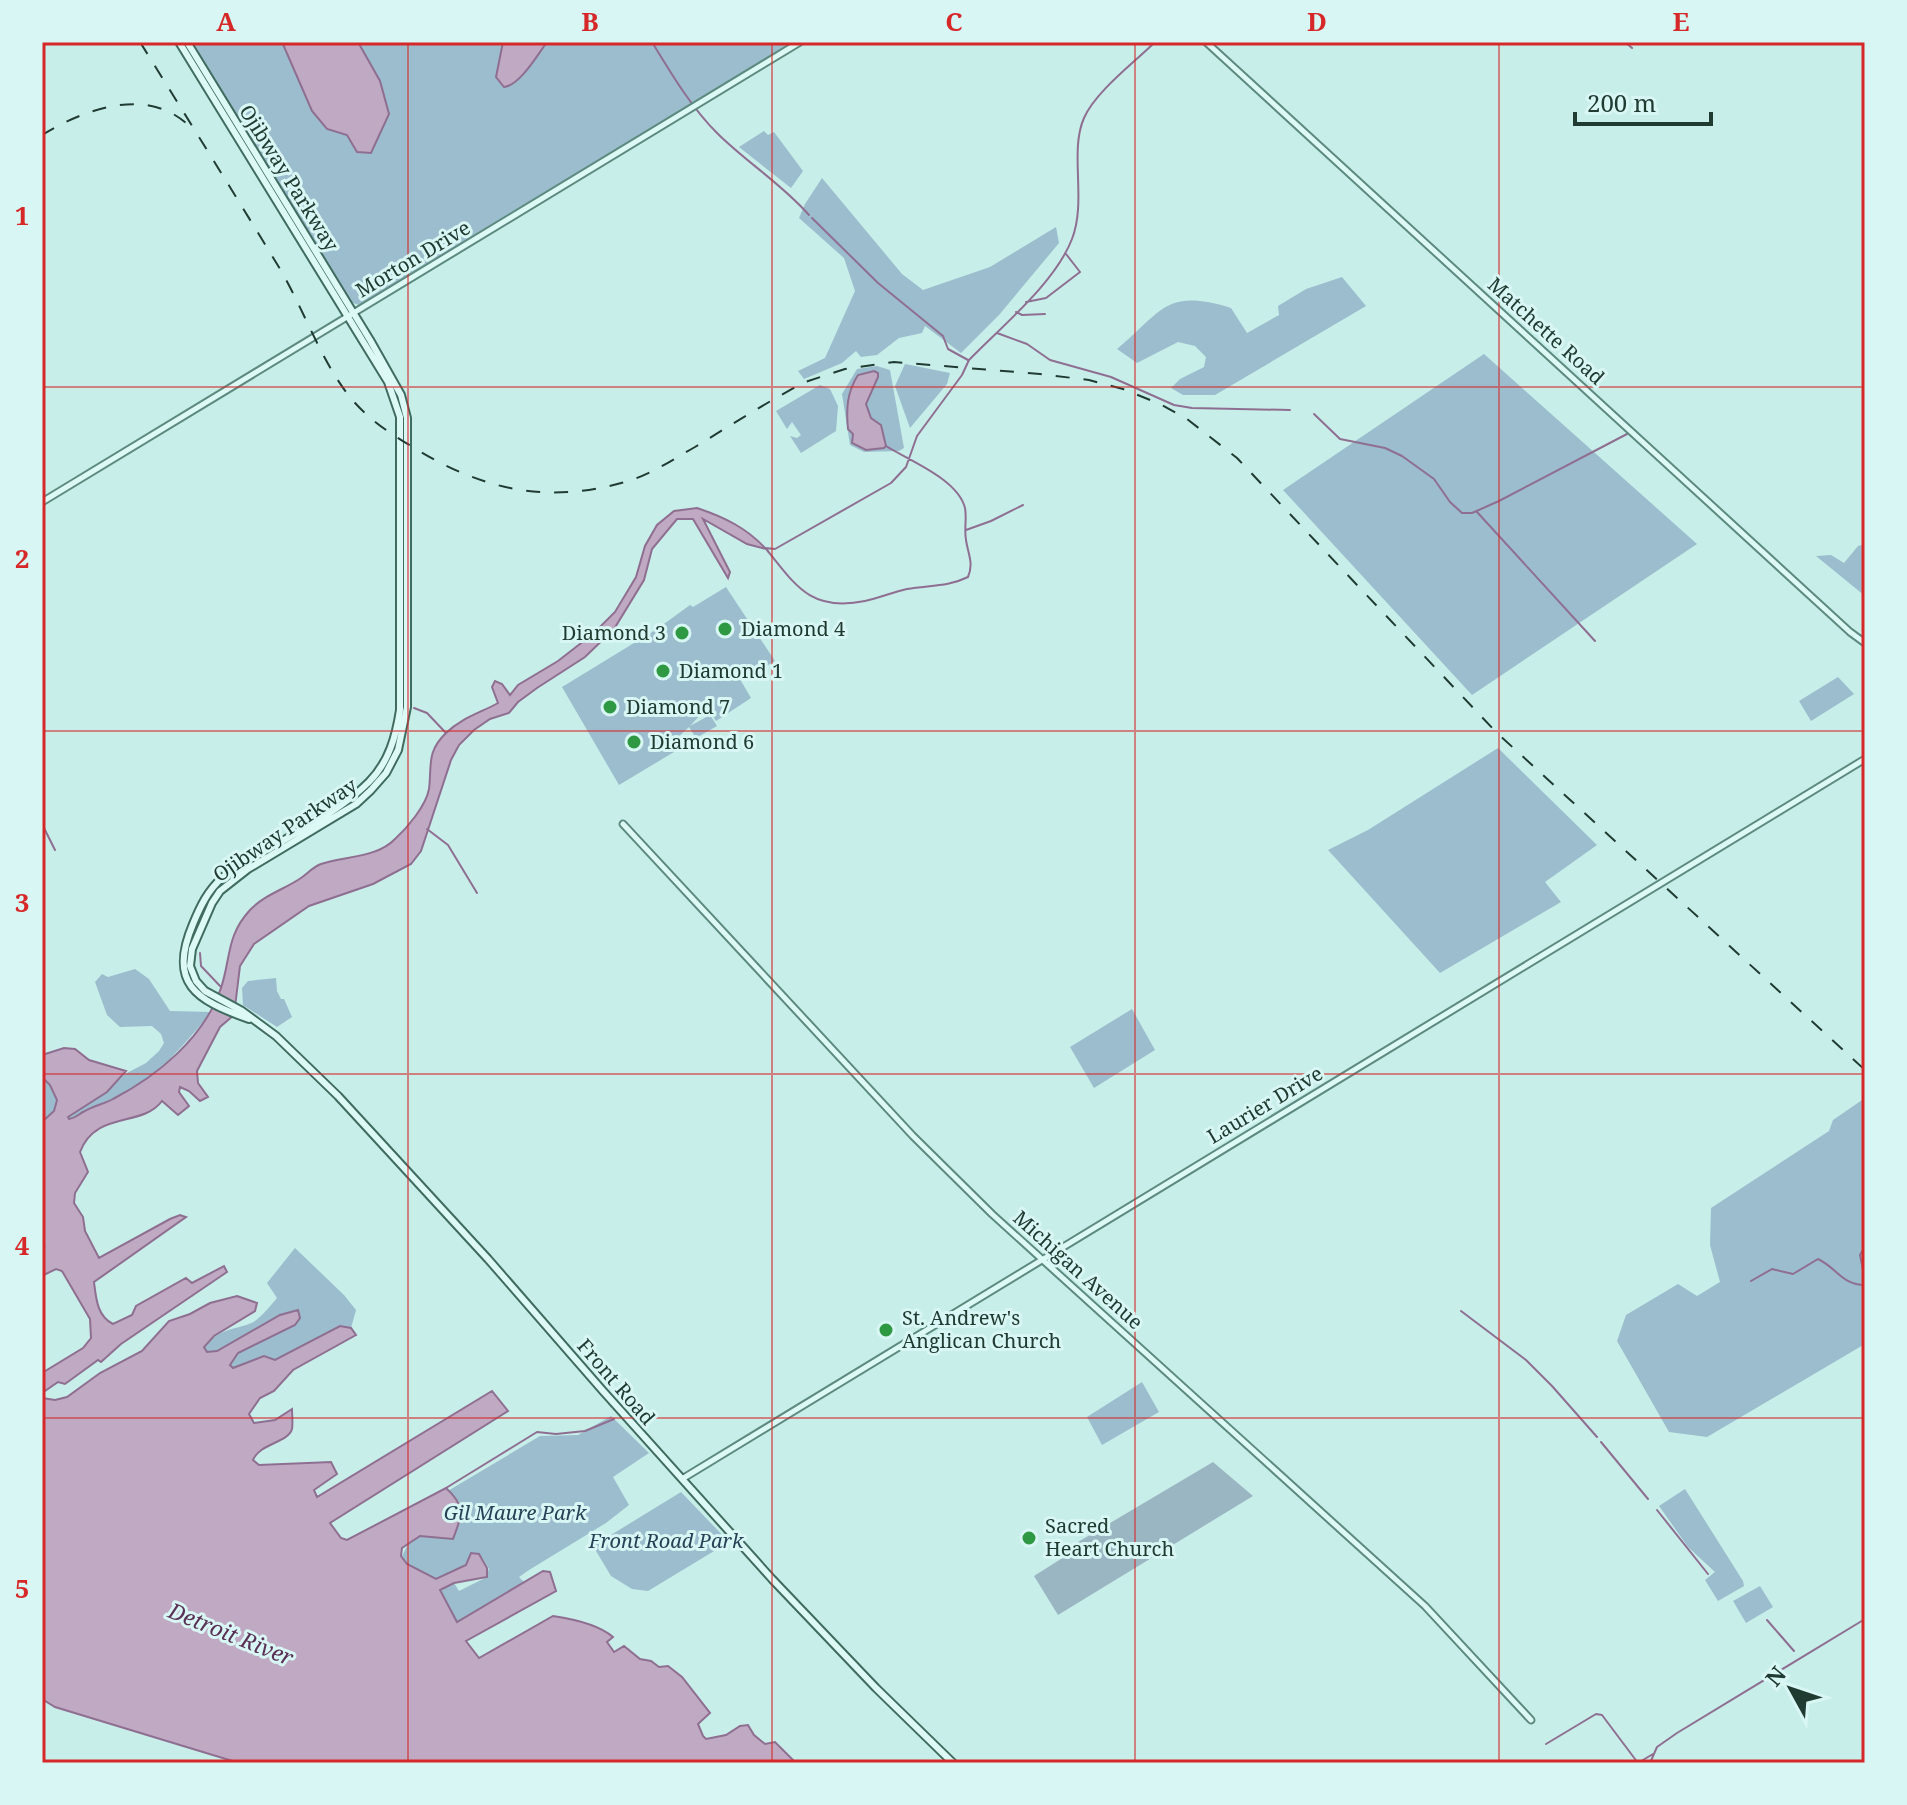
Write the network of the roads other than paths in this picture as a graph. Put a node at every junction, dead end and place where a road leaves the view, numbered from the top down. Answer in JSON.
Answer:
{"nodes":[{"id":1,"x":179,"y":42,"type":"edge"},
{"id":2,"x":187,"y":42,"type":"edge"},
{"id":3,"x":800,"y":42,"type":"edge"},
{"id":4,"x":1206,"y":42,"type":"edge"},
{"id":5,"x":351,"y":315,"type":"junction"},
{"id":6,"x":42,"y":502,"type":"edge"},
{"id":7,"x":1865,"y":643,"type":"edge"},
{"id":8,"x":1865,"y":759,"type":"edge"},
{"id":9,"x":623,"y":824,"type":"dead end"},
{"id":10,"x":256,"y":1022,"type":"joint"},
{"id":11,"x":1042,"y":1259,"type":"junction"},
{"id":12,"x":682,"y":1479,"type":"junction"},
{"id":13,"x":1531,"y":1720,"type":"dead end"},
{"id":14,"x":953,"y":1763,"type":"edge"}],
"edges":[{"from":1,"to":5,"type":"main road","name":"Ojibway Parkway"},
{"from":2,"to":5,"type":"main road","name":"Ojibway Parkway"},
{"from":3,"to":5,"type":"street","name":"Morton Drive"},
{"from":4,"to":7,"type":"street","name":"Matchette Road"},
{"from":5,"to":6,"type":"street","name":"Morton Drive"},
{"from":5,"to":10,"type":"main road","name":"Ojibway Parkway"},
{"from":8,"to":11,"type":"street","name":"Laurier Drive"},
{"from":9,"to":11,"type":"street","name":"Michigan Avenue"},
{"from":10,"to":12,"type":"main road","name":"Front Road"},
{"from":11,"to":12,"type":"street","name":"Laurier Drive"},
{"from":11,"to":13,"type":"street","name":"Michigan Avenue"},
{"from":12,"to":14,"type":"main road","name":"Front Road"}]}
